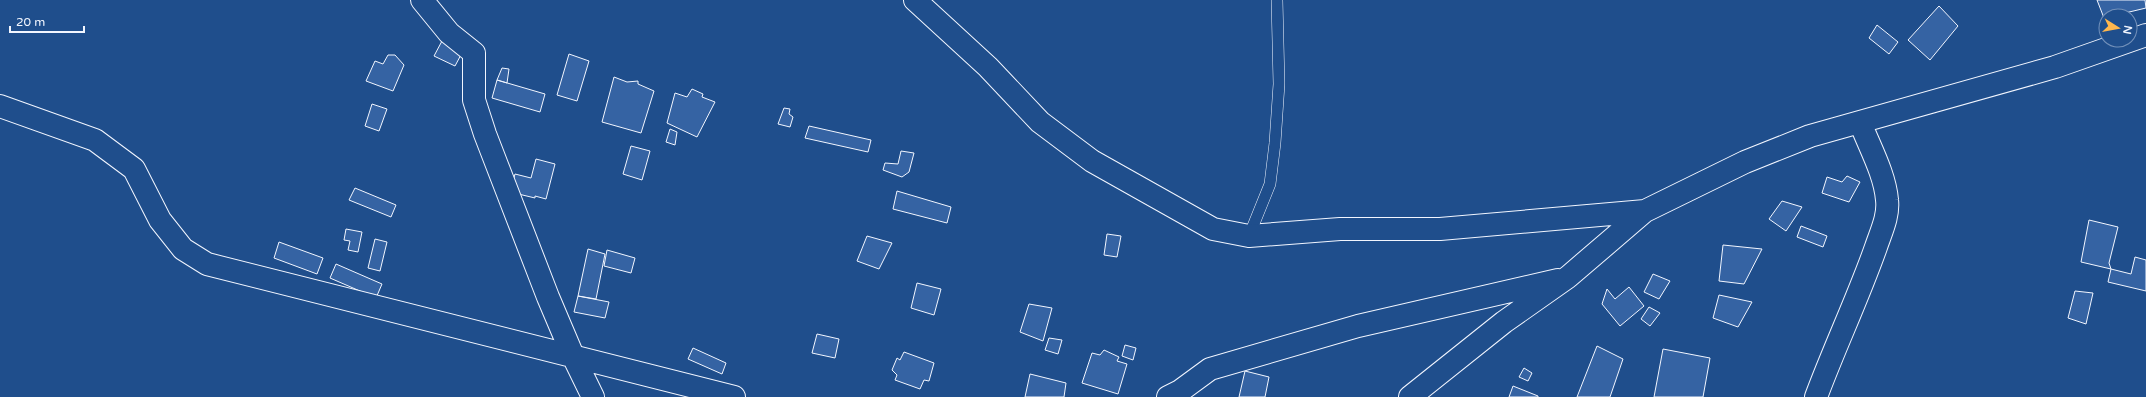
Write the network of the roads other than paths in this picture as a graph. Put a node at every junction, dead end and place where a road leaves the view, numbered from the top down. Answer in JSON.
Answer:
{"nodes":[{"id":1,"x":422,"y":0,"type":"edge"},
{"id":2,"x":915,"y":0,"type":"edge"},
{"id":3,"x":1277,"y":0,"type":"edge"},
{"id":4,"x":2146,"y":35,"type":"edge"},
{"id":5,"x":0,"y":106,"type":"edge"},
{"id":6,"x":1860,"y":122,"type":"junction"},
{"id":7,"x":1645,"y":210,"type":"junction"},
{"id":8,"x":1249,"y":236,"type":"junction"},
{"id":9,"x":1568,"y":277,"type":"junction"},
{"id":10,"x":573,"y":356,"type":"junction"},
{"id":11,"x":593,"y":397,"type":"edge"},
{"id":12,"x":734,"y":397,"type":"edge"},
{"id":13,"x":1168,"y":397,"type":"edge"},
{"id":14,"x":1410,"y":397,"type":"edge"},
{"id":15,"x":1816,"y":397,"type":"edge"}],
"edges":[{"from":1,"to":10,"type":"street"},
{"from":2,"to":8,"type":"street"},
{"from":3,"to":8,"type":"lane"},
{"from":4,"to":6,"type":"street"},
{"from":5,"to":10,"type":"street"},
{"from":6,"to":7,"type":"street"},
{"from":6,"to":15,"type":"street"},
{"from":7,"to":8,"type":"street"},
{"from":7,"to":9,"type":"street"},
{"from":9,"to":13,"type":"street"},
{"from":9,"to":14,"type":"street"},
{"from":10,"to":11,"type":"street"},
{"from":10,"to":12,"type":"street"}]}
